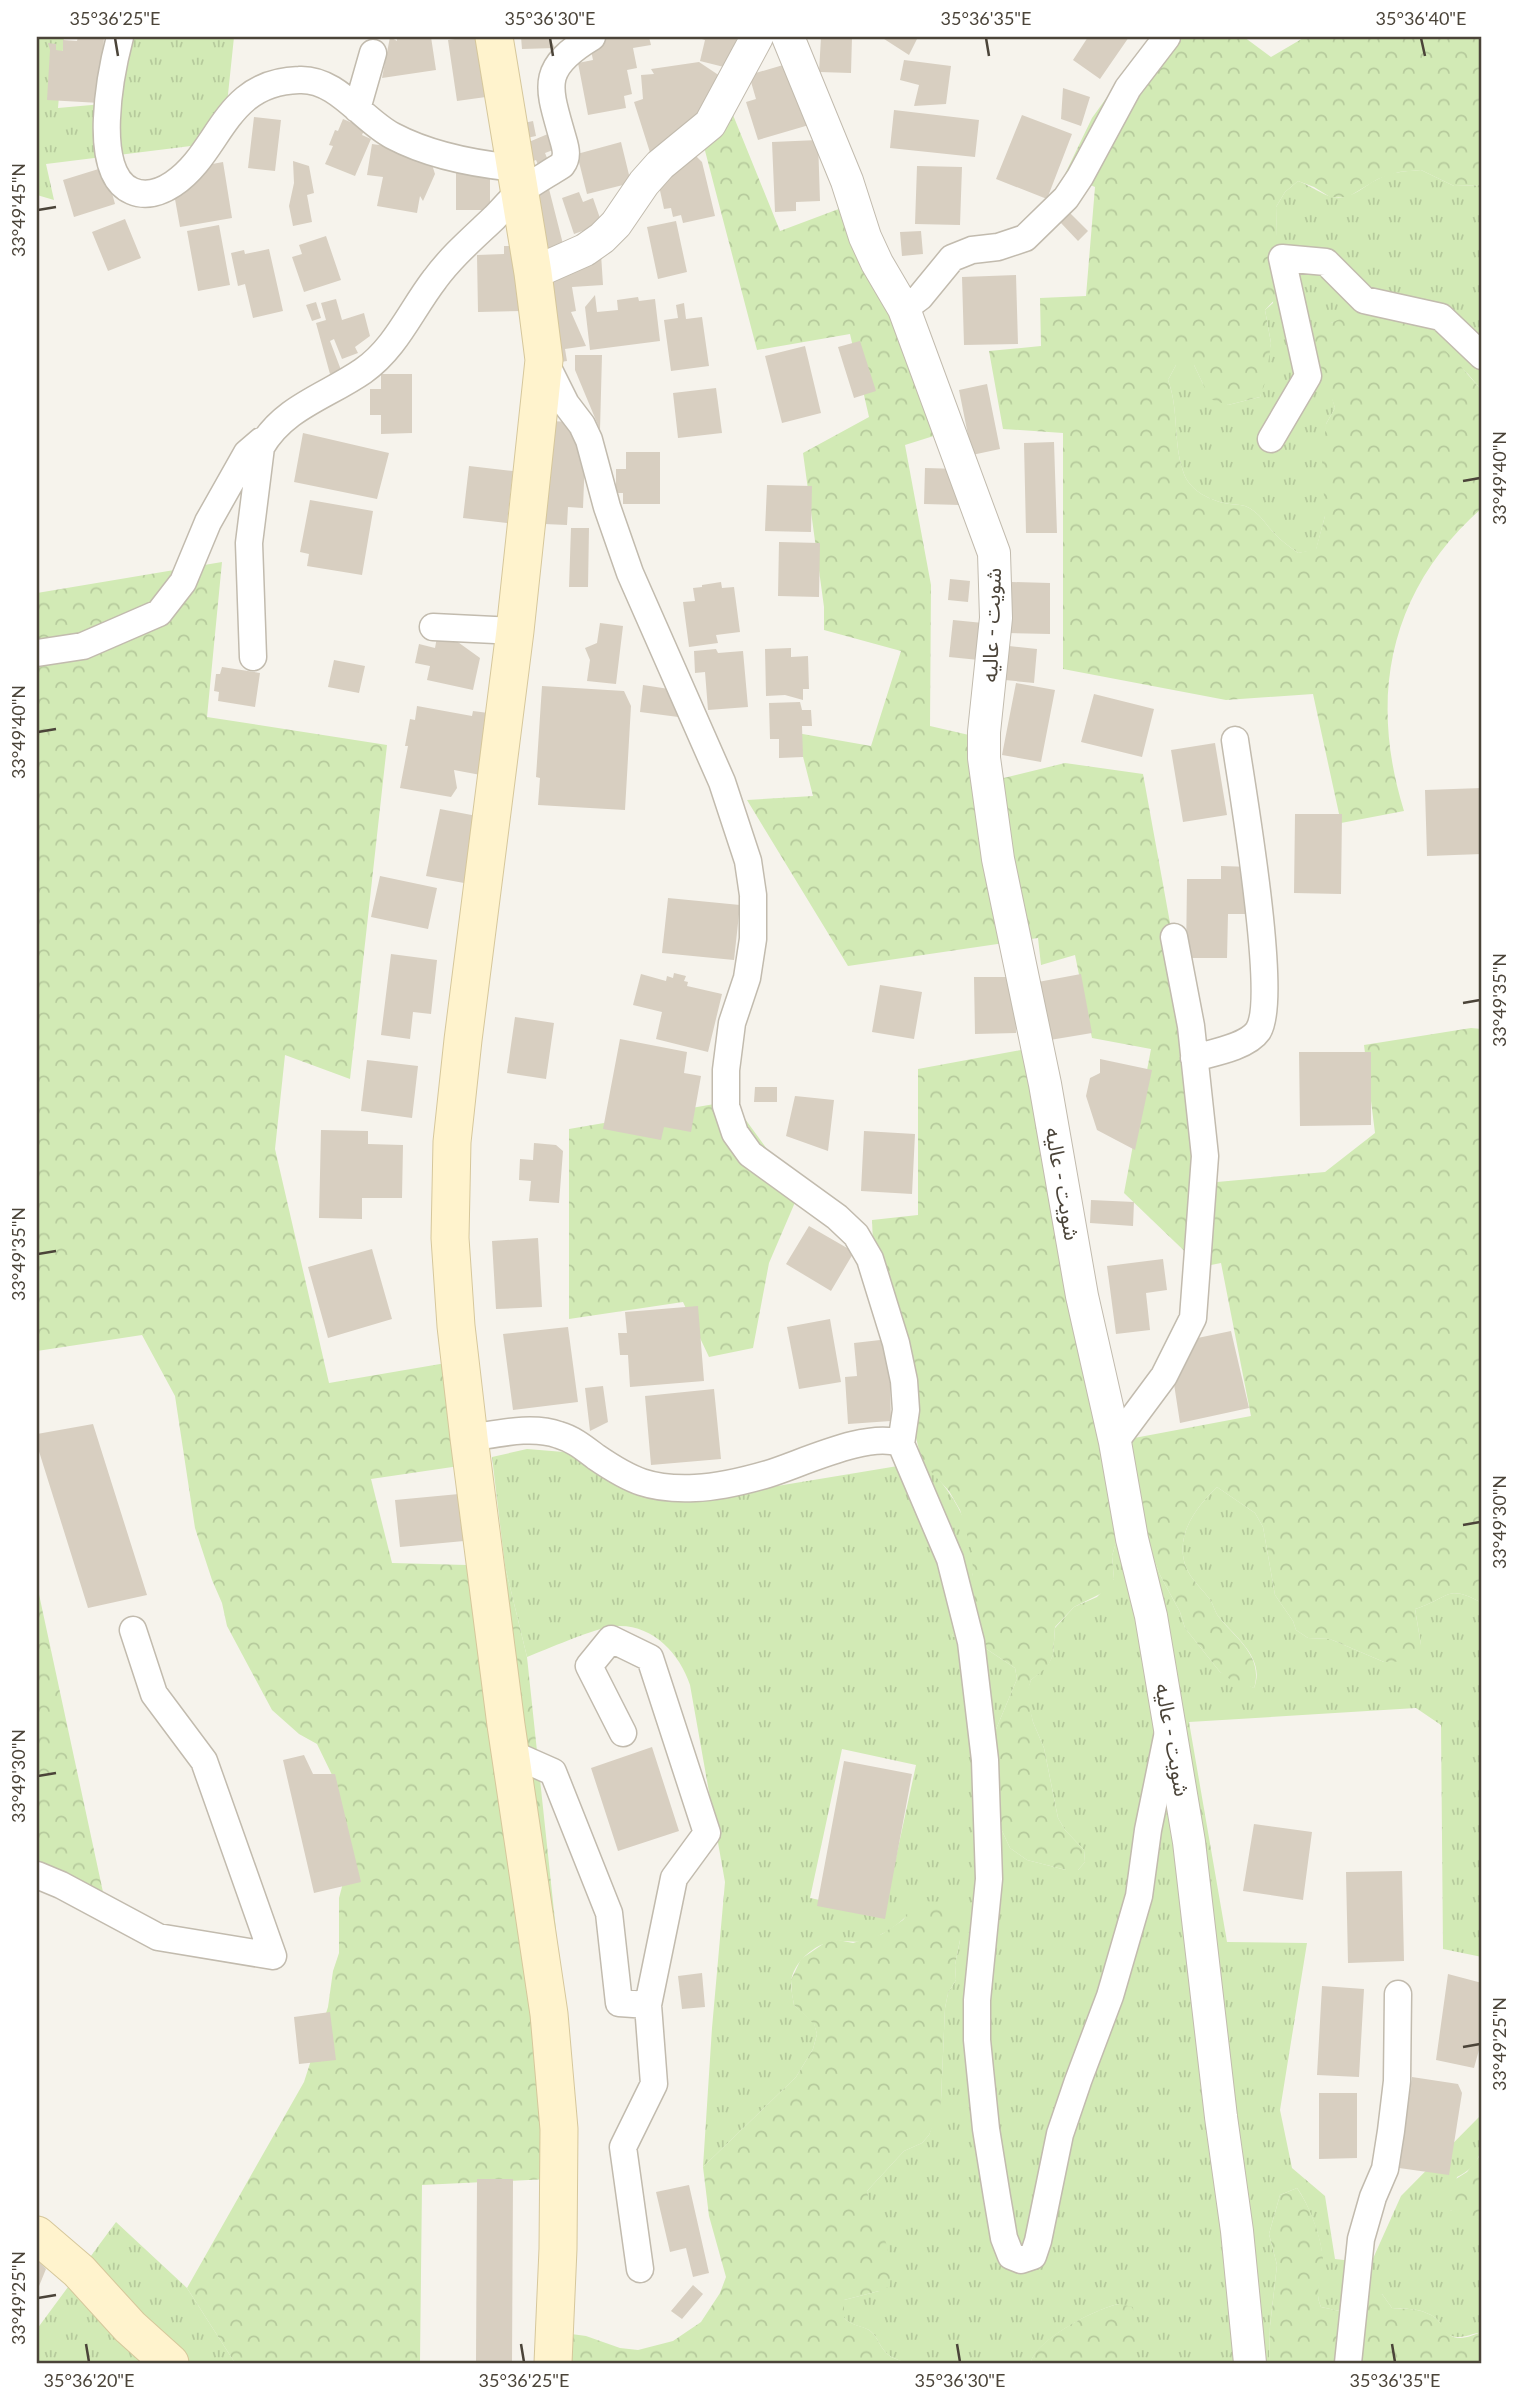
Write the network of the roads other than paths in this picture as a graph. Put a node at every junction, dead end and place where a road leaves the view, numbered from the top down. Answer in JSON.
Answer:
{"nodes":[{"id":1,"x":120,"y":37,"type":"edge"},
{"id":2,"x":494,"y":37,"type":"edge"},
{"id":3,"x":592,"y":37,"type":"edge"},
{"id":4,"x":757,"y":37,"type":"edge"},
{"id":5,"x":788,"y":37,"type":"edge"},
{"id":6,"x":1167,"y":37,"type":"edge"},
{"id":7,"x":373,"y":53,"type":"dead end"},
{"id":8,"x":356,"y":109,"type":"junction"},
{"id":9,"x":517,"y":180,"type":"junction"},
{"id":10,"x":533,"y":273,"type":"junction"},
{"id":11,"x":904,"y":310,"type":"junction"},
{"id":12,"x":1482,"y":356,"type":"edge"},
{"id":13,"x":544,"y":360,"type":"junction"},
{"id":14,"x":268,"y":436,"type":"junction"},
{"id":15,"x":1271,"y":439,"type":"dead end"},
{"id":16,"x":433,"y":627,"type":"dead end"},
{"id":17,"x":515,"y":631,"type":"junction"},
{"id":18,"x":37,"y":653,"type":"edge"},
{"id":19,"x":253,"y":657,"type":"dead end"},
{"id":20,"x":1236,"y":740,"type":"dead end"},
{"id":21,"x":1174,"y":937,"type":"dead end"},
{"id":22,"x":1194,"y":1058,"type":"junction"},
{"id":23,"x":469,"y":1438,"type":"junction"},
{"id":24,"x":1115,"y":1442,"type":"junction"},
{"id":25,"x":901,"y":1444,"type":"junction"},
{"id":26,"x":133,"y":1630,"type":"dead end"},
{"id":27,"x":1170,"y":1725,"type":"junction"},
{"id":28,"x":623,"y":1733,"type":"dead end"},
{"id":29,"x":510,"y":1753,"type":"junction"},
{"id":30,"x":37,"y":1875,"type":"edge"},
{"id":31,"x":1398,"y":1994,"type":"dead end"},
{"id":32,"x":648,"y":2005,"type":"junction"},
{"id":33,"x":37,"y":2235,"type":"edge"},
{"id":34,"x":640,"y":2269,"type":"dead end"},
{"id":35,"x":170,"y":2363,"type":"edge"},
{"id":36,"x":553,"y":2363,"type":"edge"},
{"id":37,"x":1250,"y":2363,"type":"edge"},
{"id":38,"x":1348,"y":2363,"type":"edge"}],
"edges":[{"from":1,"to":8,"type":"street"},
{"from":2,"to":9,"type":"main road"},
{"from":3,"to":9,"type":"street"},
{"from":4,"to":10,"type":"street"},
{"from":5,"to":11,"type":"street","name":"شويت - عاليه"},
{"from":6,"to":11,"type":"street"},
{"from":7,"to":8,"type":"street"},
{"from":8,"to":9,"type":"street"},
{"from":9,"to":10,"type":"main road"},
{"from":9,"to":14,"type":"street"},
{"from":10,"to":13,"type":"main road"},
{"from":11,"to":24,"type":"street","name":"شويت - عاليه"},
{"from":12,"to":15,"type":"street"},
{"from":13,"to":17,"type":"main road"},
{"from":13,"to":25,"type":"street"},
{"from":14,"to":18,"type":"street"},
{"from":14,"to":19,"type":"street"},
{"from":16,"to":17,"type":"street"},
{"from":17,"to":23,"type":"main road"},
{"from":20,"to":22,"type":"street"},
{"from":21,"to":22,"type":"street"},
{"from":22,"to":24,"type":"street"},
{"from":23,"to":25,"type":"street"},
{"from":23,"to":29,"type":"main road"},
{"from":24,"to":27,"type":"street","name":"شويت - عاليه"},
{"from":25,"to":27,"type":"street"},
{"from":26,"to":30,"type":"street"},
{"from":27,"to":37,"type":"street","name":"شويت - عاليه"},
{"from":28,"to":32,"type":"street"},
{"from":29,"to":32,"type":"street"},
{"from":29,"to":36,"type":"main road"},
{"from":31,"to":38,"type":"street"},
{"from":32,"to":34,"type":"street"},
{"from":33,"to":35,"type":"main road"}]}
